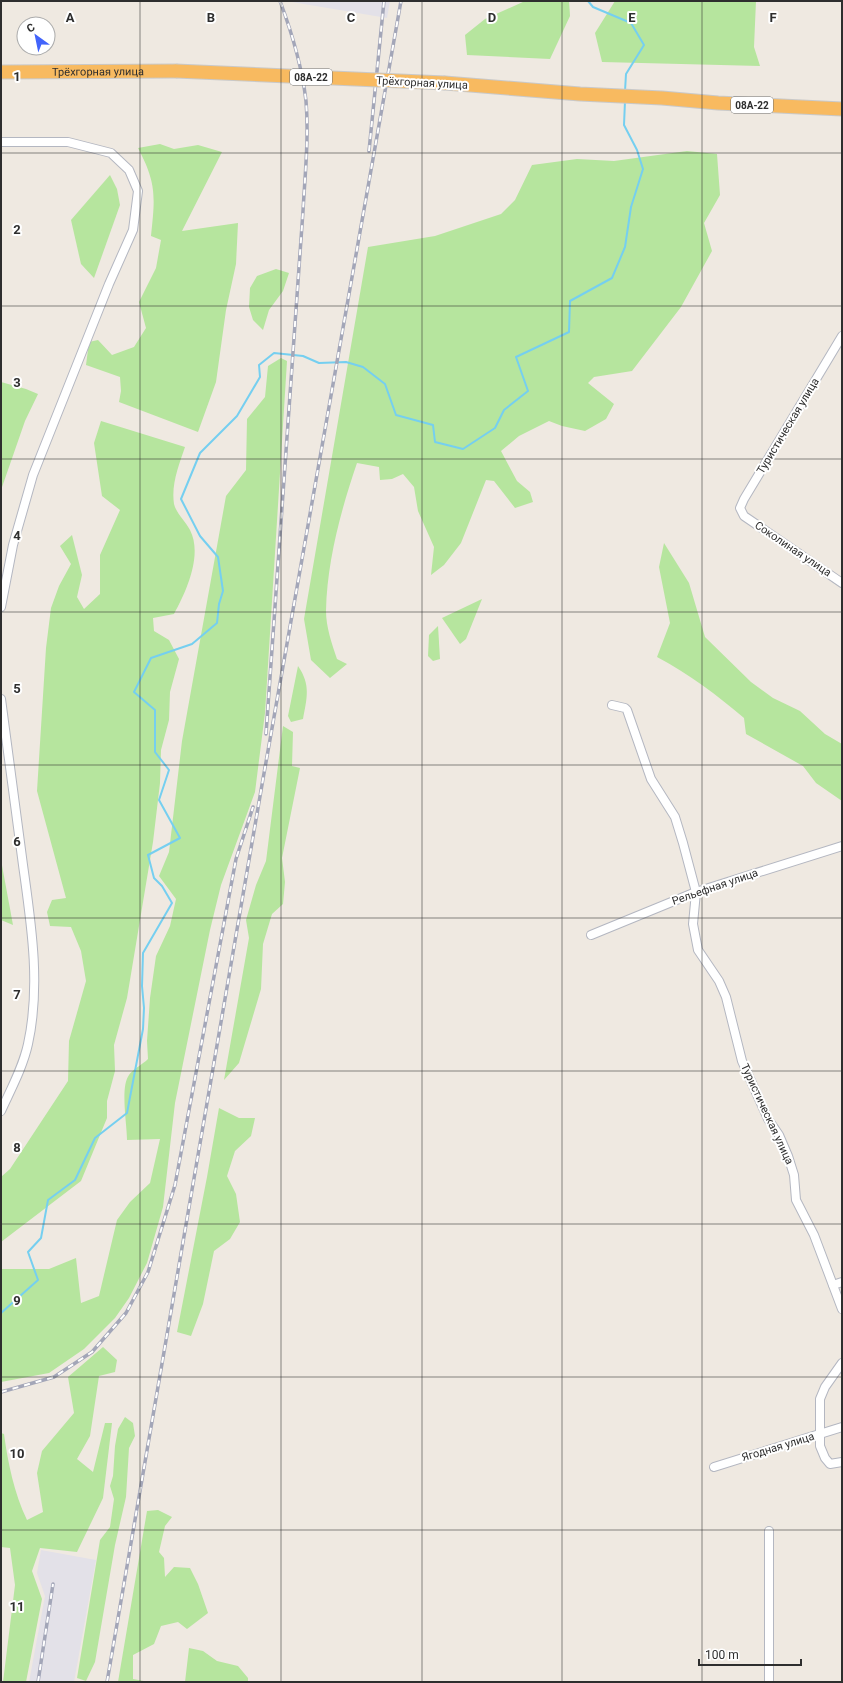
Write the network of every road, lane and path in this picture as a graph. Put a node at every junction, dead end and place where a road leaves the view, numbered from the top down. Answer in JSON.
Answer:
{"nodes":[{"id":1,"x":1,"y":72,"type":"edge"},
{"id":2,"x":842,"y":109,"type":"edge"},
{"id":3,"x":1,"y":142,"type":"edge"},
{"id":4,"x":842,"y":336,"type":"edge"},
{"id":5,"x":744,"y":516,"type":"joint"},
{"id":6,"x":842,"y":583,"type":"edge"},
{"id":7,"x":1,"y":608,"type":"edge"},
{"id":8,"x":1,"y":699,"type":"edge"},
{"id":9,"x":612,"y":705,"type":"dead end"},
{"id":10,"x":842,"y":846,"type":"edge"},
{"id":11,"x":696,"y":892,"type":"junction"},
{"id":12,"x":591,"y":935,"type":"dead end"},
{"id":13,"x":1,"y":1111,"type":"edge"},
{"id":14,"x":842,"y":1282,"type":"edge"},
{"id":15,"x":833,"y":1285,"type":"junction"},
{"id":16,"x":842,"y":1308,"type":"edge"},
{"id":17,"x":842,"y":1363,"type":"edge"},
{"id":18,"x":842,"y":1427,"type":"edge"},
{"id":19,"x":820,"y":1434,"type":"junction"},
{"id":20,"x":842,"y":1462,"type":"edge"},
{"id":21,"x":714,"y":1467,"type":"dead end"},
{"id":22,"x":769,"y":1531,"type":"dead end"},
{"id":23,"x":769,"y":1682,"type":"edge"}],
"edges":[{"from":1,"to":2,"type":"highway","name":"Трёхгорная улица","number":"08А-22","bridge":true},
{"from":3,"to":7,"type":"street"},
{"from":4,"to":5,"type":"street","name":"Туристическая улица"},
{"from":5,"to":6,"type":"street","name":"Соколиная улица"},
{"from":8,"to":13,"type":"street"},
{"from":9,"to":11,"type":"street","name":"Туристическая улица"},
{"from":10,"to":11,"type":"street","name":"Рельефная улица"},
{"from":11,"to":12,"type":"street","name":"Рельефная улица"},
{"from":11,"to":15,"type":"street","name":"Туристическая улица"},
{"from":14,"to":15,"type":"street"},
{"from":15,"to":16,"type":"street","name":"Туристическая улица"},
{"from":17,"to":19,"type":"street"},
{"from":18,"to":19,"type":"street","name":"Ягодная улица"},
{"from":19,"to":20,"type":"street"},
{"from":19,"to":21,"type":"street","name":"Ягодная улица"},
{"from":22,"to":23,"type":"street"}]}
